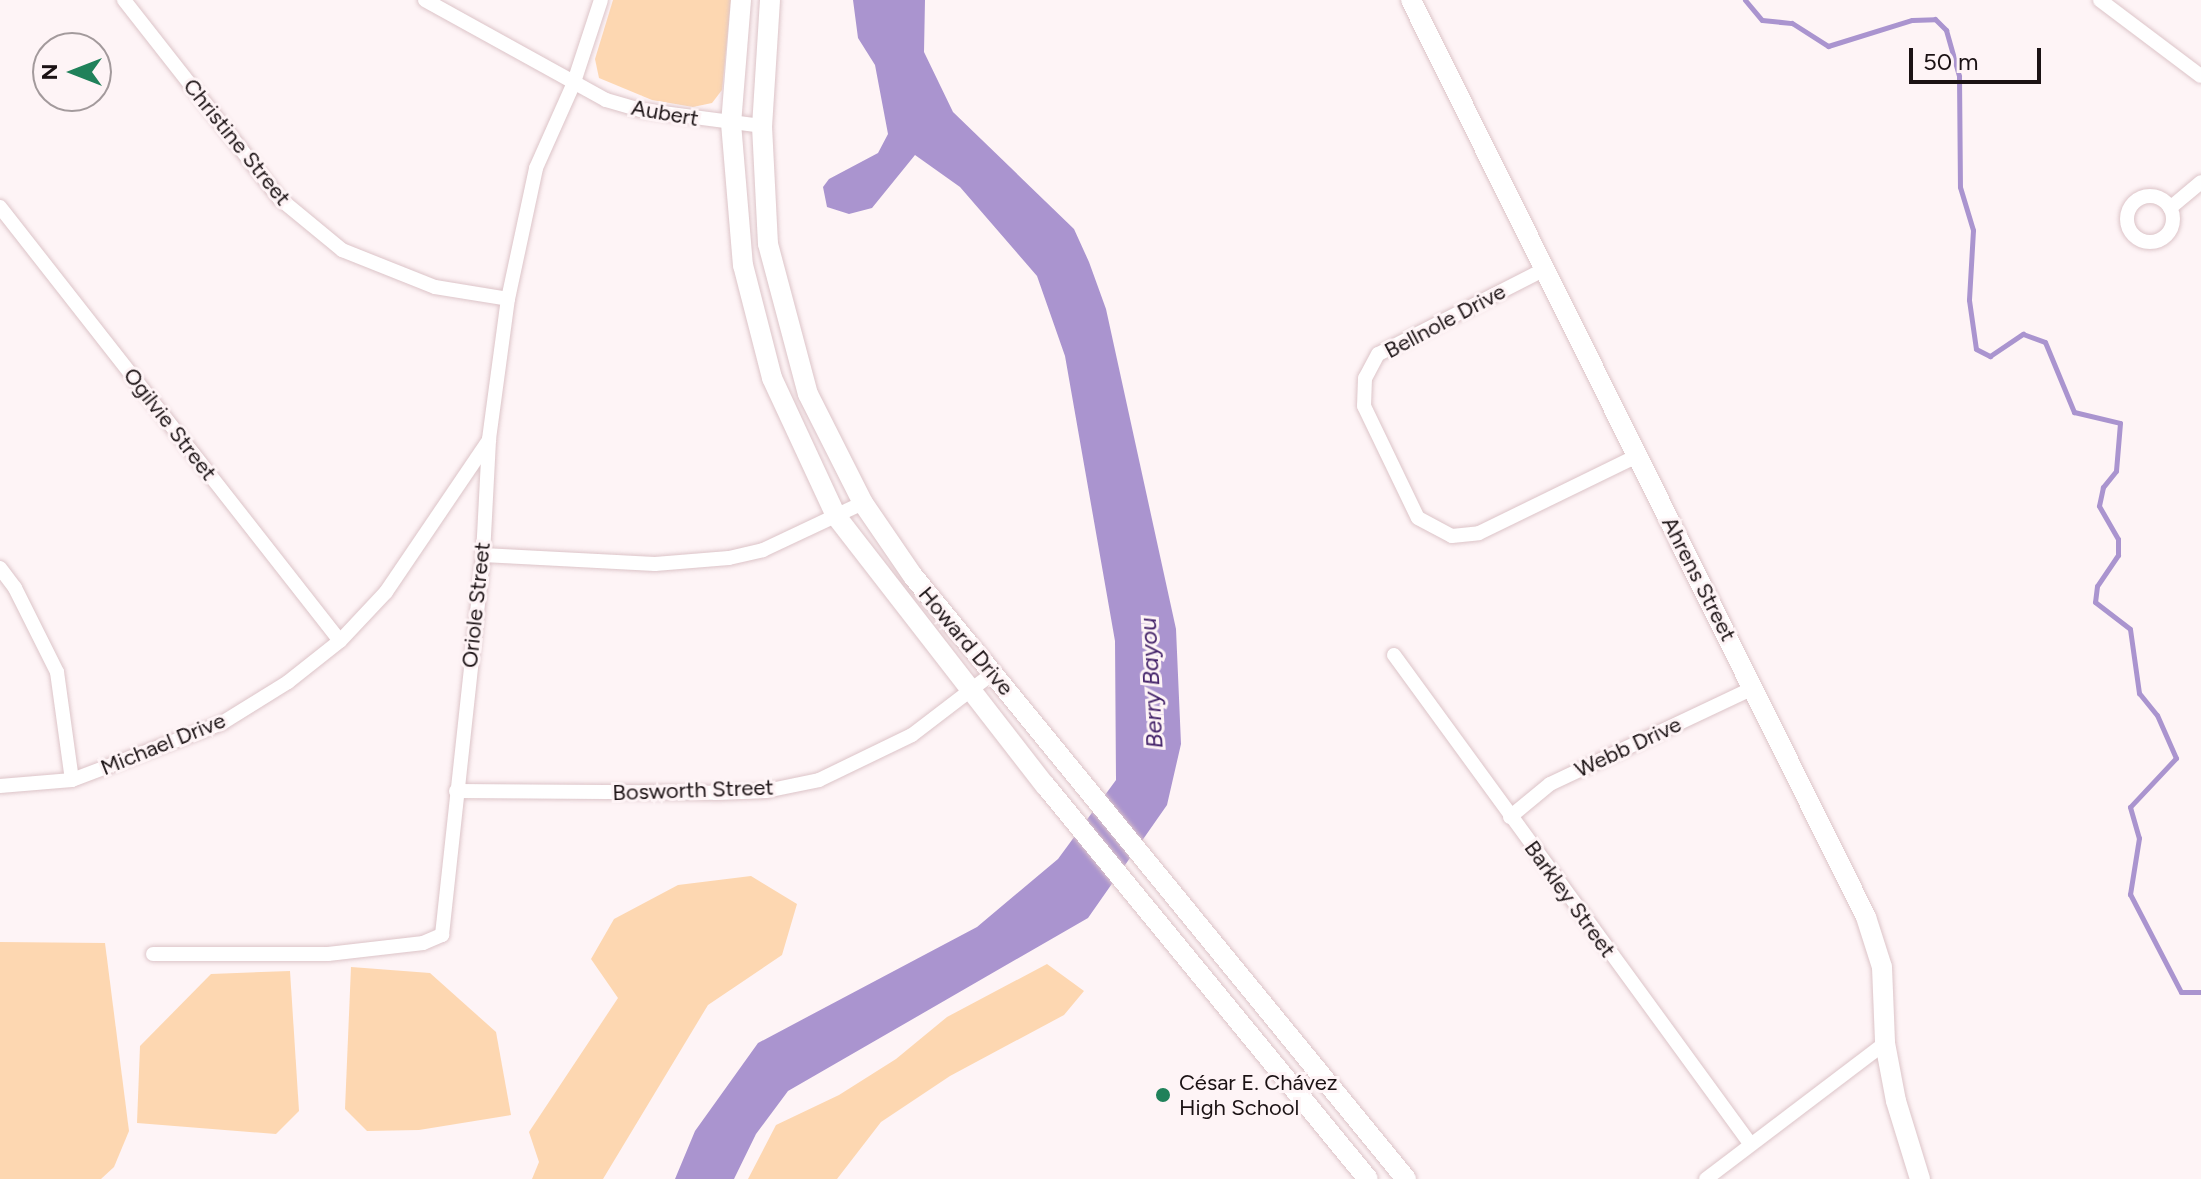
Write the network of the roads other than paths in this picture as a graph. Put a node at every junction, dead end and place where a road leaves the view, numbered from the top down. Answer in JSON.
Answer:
{"nodes":[{"id":1,"x":124,"y":0,"type":"edge"},
{"id":2,"x":425,"y":0,"type":"edge"},
{"id":3,"x":601,"y":0,"type":"edge"},
{"id":4,"x":741,"y":0,"type":"edge"},
{"id":5,"x":770,"y":0,"type":"edge"},
{"id":6,"x":1411,"y":0,"type":"edge"},
{"id":7,"x":2100,"y":0,"type":"edge"},
{"id":8,"x":2201,"y":76,"type":"edge"},
{"id":9,"x":573,"y":85,"type":"junction"},
{"id":10,"x":731,"y":123,"type":"junction"},
{"id":11,"x":762,"y":126,"type":"junction"},
{"id":12,"x":2201,"y":182,"type":"edge"},
{"id":13,"x":0,"y":207,"type":"edge"},
{"id":14,"x":2170,"y":208,"type":"dead end"},
{"id":15,"x":1545,"y":269,"type":"junction"},
{"id":16,"x":508,"y":299,"type":"junction"},
{"id":17,"x":783,"y":315,"type":"junction"},
{"id":18,"x":755,"y":322,"type":"junction"},
{"id":19,"x":489,"y":439,"type":"junction"},
{"id":20,"x":1637,"y":456,"type":"junction"},
{"id":21,"x":863,"y":503,"type":"junction"},
{"id":22,"x":836,"y":516,"type":"junction"},
{"id":23,"x":483,"y":555,"type":"junction"},
{"id":24,"x":0,"y":568,"type":"edge"},
{"id":25,"x":340,"y":641,"type":"junction"},
{"id":26,"x":1394,"y":655,"type":"dead end"},
{"id":27,"x":993,"y":673,"type":"junction"},
{"id":28,"x":1753,"y":688,"type":"junction"},
{"id":29,"x":970,"y":691,"type":"junction"},
{"id":30,"x":72,"y":780,"type":"junction"},
{"id":31,"x":0,"y":786,"type":"edge"},
{"id":32,"x":456,"y":791,"type":"junction"},
{"id":33,"x":1510,"y":817,"type":"junction"},
{"id":34,"x":153,"y":954,"type":"dead end"},
{"id":35,"x":1256,"y":996,"type":"junction"},
{"id":36,"x":1231,"y":1015,"type":"junction"},
{"id":37,"x":1885,"y":1043,"type":"junction"},
{"id":38,"x":1749,"y":1142,"type":"junction"},
{"id":39,"x":1368,"y":1179,"type":"edge"},
{"id":40,"x":1405,"y":1179,"type":"edge"},
{"id":41,"x":1706,"y":1179,"type":"edge"},
{"id":42,"x":1920,"y":1179,"type":"edge"}],
"edges":[{"from":1,"to":16,"type":"street","name":"Christine Street"},
{"from":2,"to":9,"type":"street","name":"Aubert"},
{"from":3,"to":9,"type":"street","name":"Oriole Street"},
{"from":4,"to":10,"type":"main road","name":"Howard Drive"},
{"from":5,"to":11,"type":"main road","name":"Howard Drive"},
{"from":6,"to":15,"type":"main road","name":"Ahrens Street"},
{"from":7,"to":8,"type":"street"},
{"from":9,"to":10,"type":"street","name":"Aubert"},
{"from":9,"to":16,"type":"street","name":"Oriole Street"},
{"from":10,"to":11,"type":"street","name":"Aubert"},
{"from":10,"to":18,"type":"main road","name":"Howard Drive"},
{"from":11,"to":17,"type":"main road","name":"Howard Drive"},
{"from":12,"to":14,"type":"street"},
{"from":13,"to":25,"type":"street","name":"Ogilvie Street"},
{"from":15,"to":20,"type":"main road","name":"Ahrens Street"},
{"from":15,"to":20,"type":"street","name":"Bellnole Drive"},
{"from":16,"to":19,"type":"street","name":"Oriole Street"},
{"from":17,"to":18,"type":"main road"},
{"from":17,"to":21,"type":"main road","name":"Howard Drive"},
{"from":18,"to":22,"type":"main road","name":"Howard Drive"},
{"from":19,"to":23,"type":"street","name":"Oriole Street"},
{"from":19,"to":25,"type":"street","name":"Michael Drive"},
{"from":20,"to":28,"type":"main road","name":"Ahrens Street"},
{"from":21,"to":22,"type":"street"},
{"from":21,"to":27,"type":"main road","name":"Howard Drive"},
{"from":22,"to":23,"type":"street"},
{"from":22,"to":29,"type":"main road","name":"Howard Drive"},
{"from":23,"to":32,"type":"street","name":"Oriole Street"},
{"from":24,"to":30,"type":"street"},
{"from":25,"to":30,"type":"street","name":"Michael Drive"},
{"from":26,"to":33,"type":"street","name":"Barkley Street"},
{"from":27,"to":29,"type":"street","name":"Bosworth Street"},
{"from":27,"to":35,"type":"main road","name":"Howard Drive"},
{"from":28,"to":33,"type":"street","name":"Webb Drive"},
{"from":28,"to":37,"type":"main road","name":"Ahrens Street"},
{"from":29,"to":32,"type":"street","name":"Bosworth Street"},
{"from":29,"to":36,"type":"main road","name":"Howard Drive"},
{"from":30,"to":31,"type":"street","name":"Michael Drive"},
{"from":32,"to":34,"type":"street","name":"Oriole Street"},
{"from":33,"to":38,"type":"street","name":"Barkley Street"},
{"from":35,"to":36,"type":"main road"},
{"from":35,"to":40,"type":"main road","name":"Howard Drive"},
{"from":36,"to":39,"type":"main road","name":"Howard Drive"},
{"from":37,"to":38,"type":"street"},
{"from":37,"to":42,"type":"main road","name":"Ahrens Street"},
{"from":38,"to":41,"type":"street"}]}
